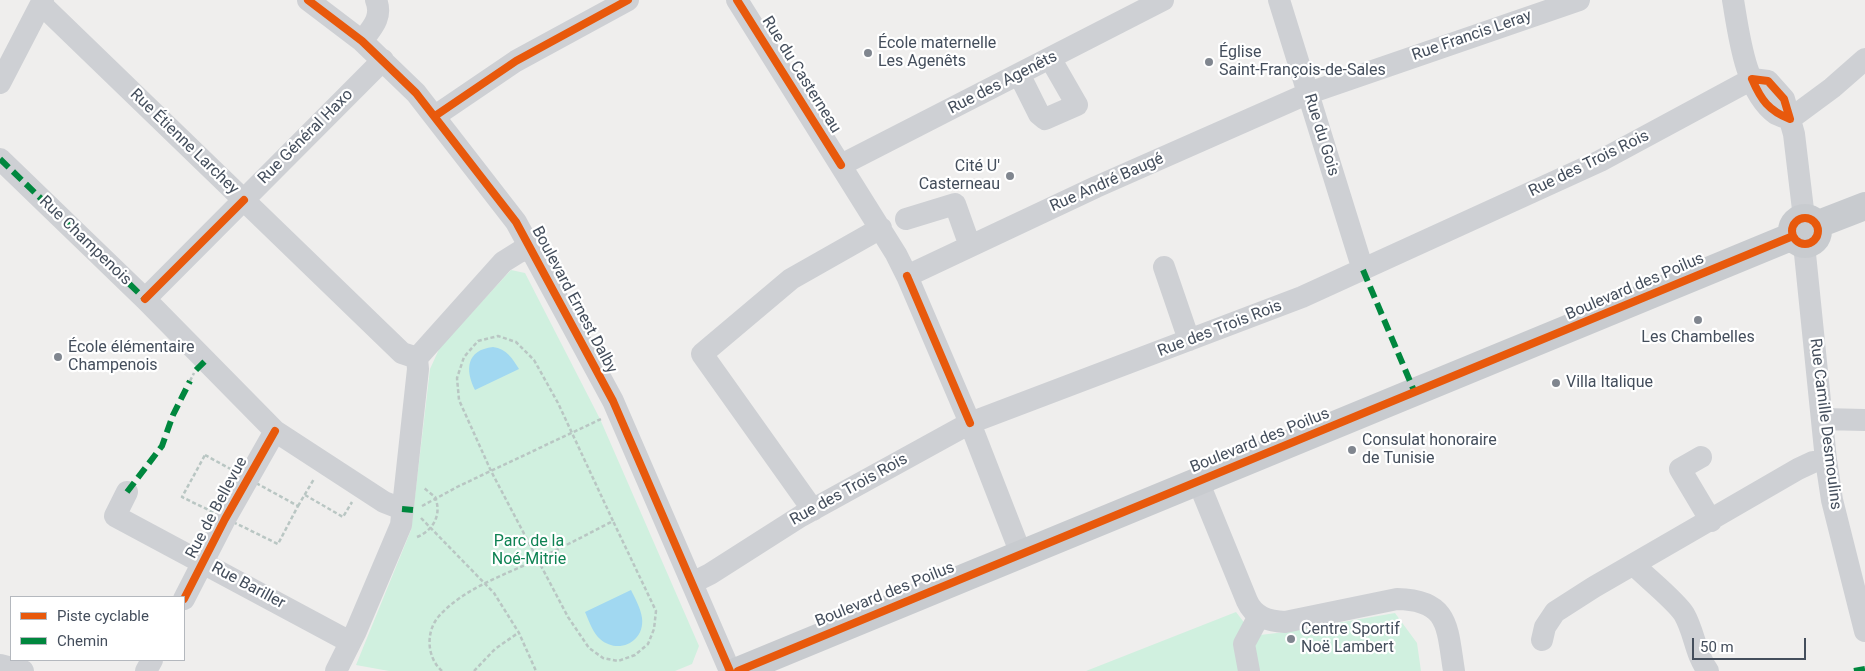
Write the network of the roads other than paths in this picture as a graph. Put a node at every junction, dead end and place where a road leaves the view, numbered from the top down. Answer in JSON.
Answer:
{"nodes":[{"id":1,"x":308,"y":0,"type":"edge"},
{"id":2,"x":376,"y":0,"type":"edge"},
{"id":3,"x":628,"y":0,"type":"edge"},
{"id":4,"x":737,"y":0,"type":"edge"},
{"id":5,"x":1164,"y":0,"type":"edge"},
{"id":6,"x":1279,"y":0,"type":"edge"},
{"id":7,"x":1579,"y":0,"type":"edge"},
{"id":8,"x":1733,"y":0,"type":"edge"},
{"id":9,"x":42,"y":2,"type":"edge"},
{"id":10,"x":362,"y":41,"type":"junction"},
{"id":11,"x":1050,"y":58,"type":"junction"},
{"id":12,"x":1865,"y":58,"type":"edge"},
{"id":13,"x":383,"y":60,"type":"junction"},
{"id":14,"x":1019,"y":74,"type":"junction"},
{"id":15,"x":1752,"y":79,"type":"junction"},
{"id":16,"x":0,"y":83,"type":"edge"},
{"id":17,"x":1308,"y":94,"type":"junction"},
{"id":18,"x":435,"y":116,"type":"junction"},
{"id":19,"x":1790,"y":119,"type":"junction"},
{"id":20,"x":0,"y":159,"type":"edge"},
{"id":21,"x":841,"y":165,"type":"junction"},
{"id":22,"x":244,"y":200,"type":"junction"},
{"id":23,"x":1865,"y":206,"type":"edge"},
{"id":24,"x":906,"y":220,"type":"dead end"},
{"id":25,"x":881,"y":228,"type":"junction"},
{"id":26,"x":1804,"y":231,"type":"junction"},
{"id":27,"x":970,"y":246,"type":"junction"},
{"id":28,"x":531,"y":248,"type":"junction"},
{"id":29,"x":1164,"y":267,"type":"dead end"},
{"id":30,"x":1363,"y":270,"type":"junction"},
{"id":31,"x":907,"y":276,"type":"junction"},
{"id":32,"x":145,"y":299,"type":"junction"},
{"id":33,"x":1189,"y":340,"type":"junction"},
{"id":34,"x":417,"y":358,"type":"junction"},
{"id":35,"x":1822,"y":419,"type":"junction"},
{"id":36,"x":1865,"y":420,"type":"edge"},
{"id":37,"x":970,"y":423,"type":"junction"},
{"id":38,"x":275,"y":431,"type":"junction"},
{"id":39,"x":1701,"y":457,"type":"dead end"},
{"id":40,"x":1826,"y":460,"type":"junction"},
{"id":41,"x":1198,"y":481,"type":"junction"},
{"id":42,"x":127,"y":492,"type":"dead end"},
{"id":43,"x":414,"y":510,"type":"junction"},
{"id":44,"x":813,"y":510,"type":"junction"},
{"id":45,"x":1711,"y":521,"type":"junction"},
{"id":46,"x":1021,"y":554,"type":"junction"},
{"id":47,"x":203,"y":562,"type":"junction"},
{"id":48,"x":1634,"y":565,"type":"junction"},
{"id":49,"x":692,"y":583,"type":"junction"},
{"id":50,"x":185,"y":597,"type":"edge"},
{"id":51,"x":1259,"y":616,"type":"junction"},
{"id":52,"x":1865,"y":631,"type":"edge"},
{"id":53,"x":1542,"y":640,"type":"dead end"},
{"id":54,"x":350,"y":642,"type":"junction"},
{"id":55,"x":0,"y":665,"type":"edge"},
{"id":56,"x":23,"y":671,"type":"edge"},
{"id":57,"x":336,"y":671,"type":"edge"},
{"id":58,"x":730,"y":671,"type":"edge"},
{"id":59,"x":738,"y":671,"type":"edge"},
{"id":60,"x":1249,"y":671,"type":"edge"},
{"id":61,"x":1454,"y":671,"type":"edge"},
{"id":62,"x":1708,"y":671,"type":"edge"}],
"edges":[{"from":1,"to":10,"type":"street","name":"Boulevard Ernest Dalby"},
{"from":2,"to":10,"type":"street"},
{"from":3,"to":18,"type":"street"},
{"from":4,"to":21,"type":"street","name":"Rue du Casterneau"},
{"from":5,"to":11,"type":"street","name":"Rue des Agenêts"},
{"from":6,"to":17,"type":"street","name":"Rue du Gois"},
{"from":7,"to":17,"type":"street","name":"Rue Francis Leray"},
{"from":8,"to":15,"type":"street"},
{"from":9,"to":16,"type":"street"},
{"from":9,"to":22,"type":"street","name":"Rue Étienne Larchey"},
{"from":10,"to":13,"type":"street","name":"Boulevard Ernest Dalby"},
{"from":11,"to":14,"type":"street","name":"Rue des Agenêts"},
{"from":11,"to":14,"type":"street"},
{"from":12,"to":19,"type":"street"},
{"from":13,"to":18,"type":"street","name":"Boulevard Ernest Dalby"},
{"from":13,"to":22,"type":"street","name":"Rue Général Haxo"},
{"from":14,"to":21,"type":"street","name":"Rue des Agenêts"},
{"from":15,"to":19,"type":"street","name":"Rue Camille Desmoulins"},
{"from":15,"to":30,"type":"street","name":"Rue des Trois Rois"},
{"from":17,"to":27,"type":"street","name":"Rue André Baugé"},
{"from":17,"to":30,"type":"street","name":"Rue du Gois"},
{"from":18,"to":28,"type":"street","name":"Boulevard Ernest Dalby"},
{"from":19,"to":26,"type":"street","name":"Rue Camille Desmoulins"},
{"from":20,"to":32,"type":"street","name":"Rue Champenois"},
{"from":21,"to":25,"type":"street","name":"Rue du Casterneau"},
{"from":22,"to":32,"type":"street","name":"Rue Général Haxo"},
{"from":22,"to":34,"type":"street","name":"Rue Étienne Larchey"},
{"from":23,"to":26,"type":"main road","name":"Boulevard des Poilus"},
{"from":24,"to":27,"type":"street"},
{"from":25,"to":31,"type":"street","name":"Rue du Casterneau"},
{"from":25,"to":44,"type":"street"},
{"from":26,"to":35,"type":"street","name":"Rue Camille Desmoulins"},
{"from":26,"to":41,"type":"main road","name":"Boulevard des Poilus"},
{"from":27,"to":31,"type":"street","name":"Rue André Baugé"},
{"from":28,"to":34,"type":"street"},
{"from":28,"to":49,"type":"street","name":"Boulevard Ernest Dalby"},
{"from":29,"to":33,"type":"street"},
{"from":30,"to":33,"type":"street","name":"Rue des Trois Rois"},
{"from":31,"to":37,"type":"street","name":"Rue du Casterneau"},
{"from":32,"to":38,"type":"street","name":"Rue Champenois"},
{"from":33,"to":37,"type":"street","name":"Rue des Trois Rois"},
{"from":34,"to":43,"type":"street"},
{"from":35,"to":36,"type":"street"},
{"from":35,"to":40,"type":"street","name":"Rue Camille Desmoulins"},
{"from":37,"to":44,"type":"street","name":"Rue des Trois Rois"},
{"from":37,"to":46,"type":"street","name":"Rue du Casterneau"},
{"from":38,"to":43,"type":"street","name":"Rue Champenois"},
{"from":38,"to":47,"type":"street","name":"Rue de Bellevue"},
{"from":39,"to":45,"type":"street"},
{"from":40,"to":45,"type":"street"},
{"from":40,"to":52,"type":"street","name":"Rue Camille Desmoulins"},
{"from":41,"to":46,"type":"main road","name":"Boulevard des Poilus"},
{"from":41,"to":51,"type":"street"},
{"from":42,"to":47,"type":"street","name":"Rue Bariller"},
{"from":43,"to":54,"type":"street"},
{"from":44,"to":49,"type":"street","name":"Rue des Trois Rois"},
{"from":45,"to":48,"type":"street"},
{"from":46,"to":59,"type":"main road","name":"Boulevard des Poilus"},
{"from":47,"to":50,"type":"street","name":"Rue de Bellevue"},
{"from":47,"to":54,"type":"street","name":"Rue Bariller"},
{"from":48,"to":53,"type":"street"},
{"from":48,"to":62,"type":"street"},
{"from":49,"to":58,"type":"street","name":"Boulevard Ernest Dalby"},
{"from":51,"to":60,"type":"street"},
{"from":51,"to":61,"type":"street"},
{"from":54,"to":57,"type":"street"},
{"from":55,"to":56,"type":"street"}]}
